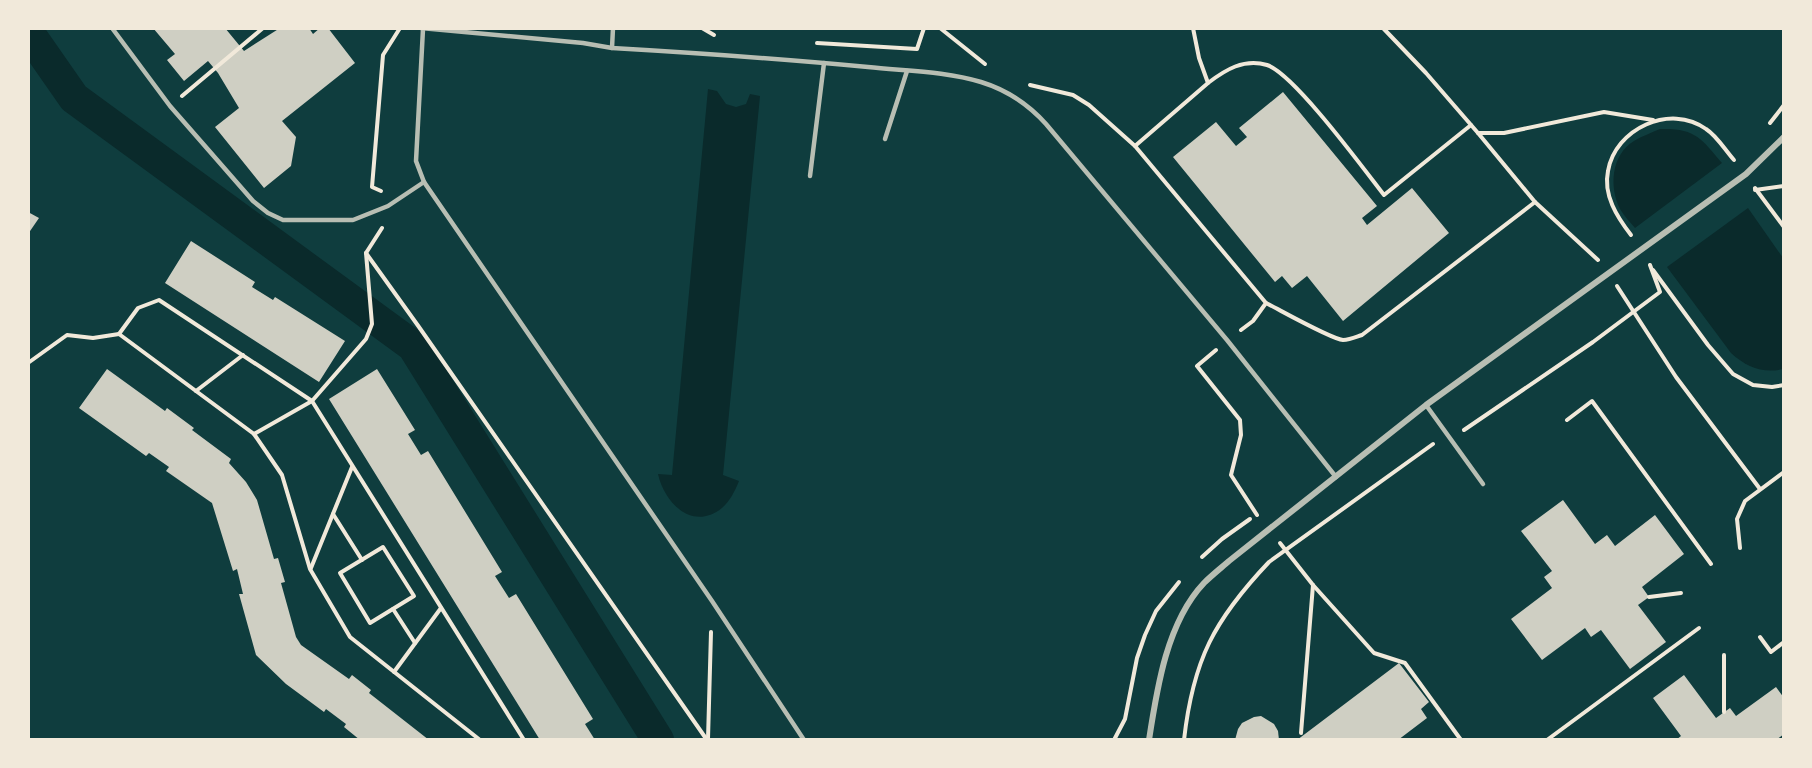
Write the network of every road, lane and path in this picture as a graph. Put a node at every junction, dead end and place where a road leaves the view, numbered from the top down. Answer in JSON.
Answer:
{"nodes":[{"id":1,"x":112,"y":28,"type":"edge"},
{"id":2,"x":263,"y":28,"type":"edge"},
{"id":3,"x":400,"y":28,"type":"edge"},
{"id":4,"x":614,"y":28,"type":"edge"},
{"id":5,"x":702,"y":28,"type":"edge"},
{"id":6,"x":924,"y":28,"type":"edge"},
{"id":7,"x":940,"y":28,"type":"edge"},
{"id":8,"x":1193,"y":28,"type":"edge"},
{"id":9,"x":1383,"y":28,"type":"edge"},
{"id":10,"x":422,"y":29,"type":"edge"},
{"id":11,"x":721,"y":36,"type":"dead end"},
{"id":12,"x":814,"y":42,"type":"dead end"},
{"id":13,"x":612,"y":48,"type":"junction"},
{"id":14,"x":824,"y":63,"type":"junction"},
{"id":15,"x":986,"y":64,"type":"dead end"},
{"id":16,"x":907,"y":71,"type":"junction"},
{"id":17,"x":1026,"y":83,"type":"dead end"},
{"id":18,"x":1208,"y":83,"type":"junction"},
{"id":19,"x":170,"y":106,"type":"junction"},
{"id":20,"x":1654,"y":120,"type":"junction"},
{"id":21,"x":1471,"y":125,"type":"junction"},
{"id":22,"x":1478,"y":133,"type":"junction"},
{"id":23,"x":1784,"y":137,"type":"edge"},
{"id":24,"x":885,"y":139,"type":"dead end"},
{"id":25,"x":1135,"y":146,"type":"junction"},
{"id":26,"x":1732,"y":158,"type":"dead end"},
{"id":27,"x":810,"y":176,"type":"dead end"},
{"id":28,"x":423,"y":182,"type":"junction"},
{"id":29,"x":1784,"y":186,"type":"edge"},
{"id":30,"x":1535,"y":202,"type":"junction"},
{"id":31,"x":388,"y":206,"type":"junction"},
{"id":32,"x":1784,"y":227,"type":"edge"},
{"id":33,"x":1642,"y":251,"type":"junction"},
{"id":34,"x":366,"y":253,"type":"junction"},
{"id":35,"x":1599,"y":261,"type":"dead end"},
{"id":36,"x":1616,"y":286,"type":"dead end"},
{"id":37,"x":1266,"y":303,"type":"junction"},
{"id":38,"x":1634,"y":311,"type":"junction"},
{"id":39,"x":119,"y":334,"type":"junction"},
{"id":40,"x":1227,"y":340,"type":"junction"},
{"id":41,"x":243,"y":355,"type":"junction"},
{"id":42,"x":28,"y":363,"type":"edge"},
{"id":43,"x":1784,"y":385,"type":"edge"},
{"id":44,"x":196,"y":391,"type":"junction"},
{"id":45,"x":312,"y":400,"type":"junction"},
{"id":46,"x":1426,"y":405,"type":"junction"},
{"id":47,"x":1567,"y":420,"type":"dead end"},
{"id":48,"x":1447,"y":433,"type":"junction"},
{"id":49,"x":254,"y":434,"type":"junction"},
{"id":50,"x":352,"y":466,"type":"junction"},
{"id":51,"x":1784,"y":472,"type":"edge"},
{"id":52,"x":1336,"y":477,"type":"junction"},
{"id":53,"x":1483,"y":484,"type":"dead end"},
{"id":54,"x":1760,"y":489,"type":"junction"},
{"id":55,"x":333,"y":514,"type":"junction"},
{"id":56,"x":1740,"y":548,"type":"dead end"},
{"id":57,"x":1287,"y":551,"type":"junction"},
{"id":58,"x":362,"y":560,"type":"junction"},
{"id":59,"x":1198,"y":560,"type":"dead end"},
{"id":60,"x":1711,"y":564,"type":"dead end"},
{"id":61,"x":310,"y":569,"type":"junction"},
{"id":62,"x":1183,"y":577,"type":"dead end"},
{"id":63,"x":1313,"y":585,"type":"junction"},
{"id":64,"x":1681,"y":593,"type":"dead end"},
{"id":65,"x":1649,"y":597,"type":"dead end"},
{"id":66,"x":712,"y":601,"type":"junction"},
{"id":67,"x":441,"y":608,"type":"junction"},
{"id":68,"x":393,"y":609,"type":"junction"},
{"id":69,"x":1699,"y":628,"type":"dead end"},
{"id":70,"x":1760,"y":637,"type":"dead end"},
{"id":71,"x":1784,"y":642,"type":"edge"},
{"id":72,"x":415,"y":644,"type":"junction"},
{"id":73,"x":1779,"y":646,"type":"junction"},
{"id":74,"x":1784,"y":652,"type":"edge"},
{"id":75,"x":1724,"y":655,"type":"dead end"},
{"id":76,"x":394,"y":672,"type":"junction"},
{"id":77,"x":1724,"y":712,"type":"dead end"},
{"id":78,"x":1301,"y":733,"type":"dead end"},
{"id":79,"x":480,"y":740,"type":"edge"},
{"id":80,"x":524,"y":740,"type":"edge"},
{"id":81,"x":707,"y":740,"type":"edge"},
{"id":82,"x":804,"y":740,"type":"edge"},
{"id":83,"x":1114,"y":740,"type":"edge"},
{"id":84,"x":1149,"y":740,"type":"edge"},
{"id":85,"x":1184,"y":740,"type":"edge"},
{"id":86,"x":1461,"y":740,"type":"edge"},
{"id":87,"x":1547,"y":740,"type":"edge"}],
"edges":[{"from":1,"to":19,"type":"lane"},
{"from":2,"to":19,"type":"path"},
{"from":3,"to":31,"type":"path"},
{"from":4,"to":13,"type":"lane"},
{"from":5,"to":11,"type":"path"},
{"from":6,"to":12,"type":"path"},
{"from":7,"to":15,"type":"path"},
{"from":8,"to":18,"type":"path"},
{"from":9,"to":21,"type":"path"},
{"from":10,"to":13,"type":"lane"},
{"from":10,"to":28,"type":"lane"},
{"from":13,"to":14,"type":"lane"},
{"from":14,"to":16,"type":"lane"},
{"from":14,"to":27,"type":"lane"},
{"from":16,"to":24,"type":"lane"},
{"from":16,"to":40,"type":"lane"},
{"from":17,"to":25,"type":"path"},
{"from":18,"to":21,"type":"path"},
{"from":18,"to":25,"type":"path"},
{"from":19,"to":31,"type":"lane"},
{"from":20,"to":22,"type":"path"},
{"from":20,"to":26,"type":"path"},
{"from":20,"to":33,"type":"path"},
{"from":21,"to":22,"type":"path"},
{"from":22,"to":30,"type":"path"},
{"from":23,"to":33,"type":"street"},
{"from":25,"to":37,"type":"path"},
{"from":28,"to":31,"type":"lane"},
{"from":28,"to":66,"type":"lane"},
{"from":29,"to":32,"type":"path"},
{"from":30,"to":35,"type":"path"},
{"from":30,"to":37,"type":"path"},
{"from":31,"to":34,"type":"path"},
{"from":33,"to":46,"type":"street"},
{"from":34,"to":45,"type":"path"},
{"from":34,"to":81,"type":"path"},
{"from":36,"to":38,"type":"path"},
{"from":37,"to":40,"type":"path"},
{"from":38,"to":43,"type":"path"},
{"from":38,"to":48,"type":"path"},
{"from":38,"to":54,"type":"path"},
{"from":39,"to":41,"type":"path"},
{"from":39,"to":42,"type":"path"},
{"from":39,"to":44,"type":"path"},
{"from":40,"to":52,"type":"lane"},
{"from":40,"to":59,"type":"path"},
{"from":41,"to":44,"type":"path"},
{"from":41,"to":45,"type":"path"},
{"from":44,"to":49,"type":"path"},
{"from":45,"to":49,"type":"path"},
{"from":45,"to":50,"type":"path"},
{"from":46,"to":48,"type":"lane"},
{"from":46,"to":52,"type":"street"},
{"from":47,"to":60,"type":"path"},
{"from":48,"to":53,"type":"lane"},
{"from":48,"to":57,"type":"path"},
{"from":49,"to":61,"type":"path"},
{"from":50,"to":55,"type":"path"},
{"from":50,"to":67,"type":"path"},
{"from":51,"to":54,"type":"path"},
{"from":52,"to":84,"type":"street"},
{"from":54,"to":56,"type":"path"},
{"from":55,"to":58,"type":"path"},
{"from":55,"to":61,"type":"path"},
{"from":57,"to":63,"type":"path"},
{"from":57,"to":85,"type":"path"},
{"from":58,"to":68,"type":"path"},
{"from":58,"to":68,"type":"path"},
{"from":61,"to":76,"type":"path"},
{"from":62,"to":83,"type":"path"},
{"from":63,"to":78,"type":"path"},
{"from":63,"to":86,"type":"path"},
{"from":64,"to":65,"type":"path"},
{"from":66,"to":81,"type":"path"},
{"from":66,"to":82,"type":"lane"},
{"from":67,"to":72,"type":"path"},
{"from":67,"to":80,"type":"path"},
{"from":68,"to":72,"type":"path"},
{"from":69,"to":87,"type":"path"},
{"from":70,"to":73,"type":"path"},
{"from":71,"to":73,"type":"path"},
{"from":72,"to":76,"type":"path"},
{"from":73,"to":74,"type":"path"},
{"from":75,"to":77,"type":"path"},
{"from":76,"to":79,"type":"path"}]}
